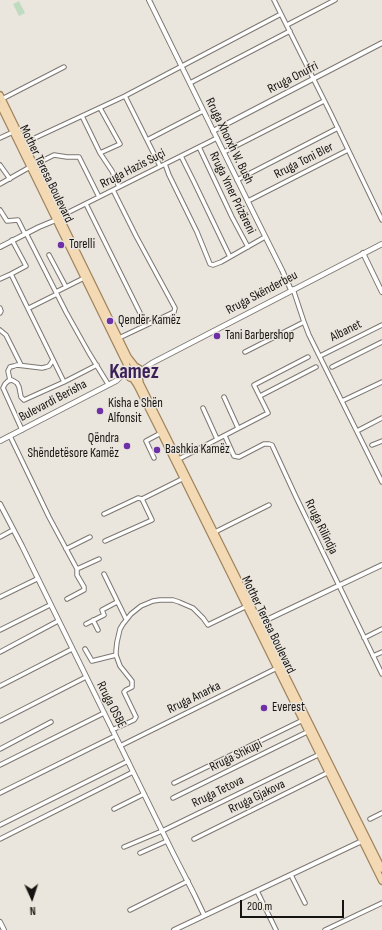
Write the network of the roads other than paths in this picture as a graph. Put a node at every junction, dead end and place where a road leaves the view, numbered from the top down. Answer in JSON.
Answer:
{"nodes":[{"id":1,"x":149,"y":0,"type":"edge"},
{"id":2,"x":274,"y":0,"type":"edge"},
{"id":3,"x":335,"y":0,"type":"edge"},
{"id":4,"x":282,"y":14,"type":"junction"},
{"id":5,"x":287,"y":25,"type":"junction"},
{"id":6,"x":290,"y":31,"type":"junction"},
{"id":7,"x":382,"y":43,"type":"edge"},
{"id":8,"x":182,"y":66,"type":"junction"},
{"id":9,"x":64,"y":67,"type":"dead end"},
{"id":10,"x":313,"y":78,"type":"junction"},
{"id":11,"x":190,"y":83,"type":"junction"},
{"id":12,"x":125,"y":96,"type":"junction"},
{"id":13,"x":1,"y":97,"type":"edge"},
{"id":14,"x":324,"y":100,"type":"junction"},
{"id":15,"x":0,"y":105,"type":"edge"},
{"id":16,"x":100,"y":108,"type":"junction"},
{"id":17,"x":203,"y":111,"type":"junction"},
{"id":18,"x":82,"y":116,"type":"junction"},
{"id":19,"x":338,"y":128,"type":"junction"},
{"id":20,"x":213,"y":131,"type":"junction"},
{"id":21,"x":13,"y":132,"type":"junction"},
{"id":22,"x":0,"y":138,"type":"edge"},
{"id":23,"x":216,"y":138,"type":"junction"},
{"id":24,"x":147,"y":140,"type":"junction"},
{"id":25,"x":24,"y":144,"type":"junction"},
{"id":26,"x":199,"y":147,"type":"junction"},
{"id":27,"x":348,"y":150,"type":"junction"},
{"id":28,"x":224,"y":152,"type":"junction"},
{"id":29,"x":100,"y":153,"type":"junction"},
{"id":30,"x":181,"y":156,"type":"junction"},
{"id":31,"x":165,"y":164,"type":"junction"},
{"id":32,"x":0,"y":165,"type":"edge"},
{"id":33,"x":32,"y":166,"type":"junction"},
{"id":34,"x":160,"y":166,"type":"junction"},
{"id":35,"x":10,"y":179,"type":"junction"},
{"id":36,"x":237,"y":180,"type":"junction"},
{"id":37,"x":0,"y":184,"type":"edge"},
{"id":38,"x":119,"y":187,"type":"junction"},
{"id":39,"x":113,"y":190,"type":"junction"},
{"id":40,"x":99,"y":197,"type":"junction"},
{"id":41,"x":248,"y":202,"type":"junction"},
{"id":42,"x":86,"y":204,"type":"junction"},
{"id":43,"x":0,"y":210,"type":"edge"},
{"id":44,"x":58,"y":219,"type":"junction"},
{"id":45,"x":382,"y":220,"type":"edge"},
{"id":46,"x":25,"y":234,"type":"junction"},
{"id":47,"x":265,"y":237,"type":"junction"},
{"id":48,"x":12,"y":240,"type":"junction"},
{"id":49,"x":382,"y":244,"type":"edge"},
{"id":50,"x":0,"y":247,"type":"edge"},
{"id":51,"x":248,"y":247,"type":"junction"},
{"id":52,"x":363,"y":253,"type":"junction"},
{"id":53,"x":49,"y":255,"type":"dead end"},
{"id":54,"x":230,"y":257,"type":"junction"},
{"id":55,"x":11,"y":274,"type":"junction"},
{"id":56,"x":84,"y":278,"type":"junction"},
{"id":57,"x":0,"y":279,"type":"edge"},
{"id":58,"x":66,"y":287,"type":"junction"},
{"id":59,"x":292,"y":289,"type":"junction"},
{"id":60,"x":382,"y":292,"type":"edge"},
{"id":61,"x":56,"y":293,"type":"junction"},
{"id":62,"x":0,"y":308,"type":"edge"},
{"id":63,"x":28,"y":308,"type":"junction"},
{"id":64,"x":0,"y":313,"type":"edge"},
{"id":65,"x":304,"y":322,"type":"junction"},
{"id":66,"x":382,"y":325,"type":"edge"},
{"id":67,"x":146,"y":326,"type":"junction"},
{"id":68,"x":0,"y":330,"type":"edge"},
{"id":69,"x":119,"y":338,"type":"junction"},
{"id":70,"x":382,"y":342,"type":"edge"},
{"id":71,"x":245,"y":352,"type":"dead end"},
{"id":72,"x":320,"y":356,"type":"junction"},
{"id":73,"x":308,"y":357,"type":"dead end"},
{"id":74,"x":53,"y":360,"type":"junction"},
{"id":75,"x":152,"y":363,"type":"junction"},
{"id":76,"x":21,"y":365,"type":"junction"},
{"id":77,"x":97,"y":365,"type":"junction"},
{"id":78,"x":136,"y":366,"type":"junction"},
{"id":79,"x":316,"y":367,"type":"dead end"},
{"id":80,"x":332,"y":367,"type":"dead end"},
{"id":81,"x":127,"y":370,"type":"junction"},
{"id":82,"x":140,"y":375,"type":"junction"},
{"id":83,"x":131,"y":379,"type":"junction"},
{"id":84,"x":8,"y":381,"type":"junction"},
{"id":85,"x":116,"y":381,"type":"junction"},
{"id":86,"x":64,"y":382,"type":"junction"},
{"id":87,"x":382,"y":382,"type":"edge"},
{"id":88,"x":108,"y":384,"type":"junction"},
{"id":89,"x":260,"y":396,"type":"junction"},
{"id":90,"x":224,"y":397,"type":"dead end"},
{"id":91,"x":342,"y":401,"type":"junction"},
{"id":92,"x":203,"y":408,"type":"dead end"},
{"id":93,"x":382,"y":418,"type":"edge"},
{"id":94,"x":238,"y":428,"type":"junction"},
{"id":95,"x":22,"y":430,"type":"junction"},
{"id":96,"x":357,"y":431,"type":"junction"},
{"id":97,"x":161,"y":433,"type":"junction"},
{"id":98,"x":10,"y":436,"type":"junction"},
{"id":99,"x":225,"y":436,"type":"junction"},
{"id":100,"x":217,"y":439,"type":"junction"},
{"id":101,"x":0,"y":441,"type":"edge"},
{"id":102,"x":382,"y":441,"type":"edge"},
{"id":103,"x":372,"y":445,"type":"dead end"},
{"id":104,"x":154,"y":458,"type":"dead end"},
{"id":105,"x":177,"y":460,"type":"junction"},
{"id":106,"x":184,"y":478,"type":"junction"},
{"id":107,"x":382,"y":482,"type":"edge"},
{"id":108,"x":142,"y":499,"type":"junction"},
{"id":109,"x":0,"y":504,"type":"edge"},
{"id":110,"x":269,"y":505,"type":"dead end"},
{"id":111,"x":1,"y":510,"type":"edge"},
{"id":112,"x":104,"y":514,"type":"dead end"},
{"id":113,"x":13,"y":530,"type":"junction"},
{"id":114,"x":215,"y":532,"type":"junction"},
{"id":115,"x":0,"y":537,"type":"edge"},
{"id":116,"x":90,"y":537,"type":"dead end"},
{"id":117,"x":105,"y":541,"type":"dead end"},
{"id":118,"x":66,"y":549,"type":"junction"},
{"id":119,"x":99,"y":559,"type":"dead end"},
{"id":120,"x":382,"y":565,"type":"edge"},
{"id":121,"x":77,"y":569,"type":"junction"},
{"id":122,"x":104,"y":574,"type":"dead end"},
{"id":123,"x":37,"y":579,"type":"junction"},
{"id":124,"x":339,"y":585,"type":"junction"},
{"id":125,"x":0,"y":597,"type":"edge"},
{"id":126,"x":67,"y":599,"type":"dead end"},
{"id":127,"x":117,"y":602,"type":"junction"},
{"id":128,"x":50,"y":605,"type":"junction"},
{"id":129,"x":247,"y":606,"type":"junction"},
{"id":130,"x":126,"y":619,"type":"junction"},
{"id":131,"x":93,"y":620,"type":"junction"},
{"id":132,"x":58,"y":621,"type":"junction"},
{"id":133,"x":260,"y":623,"type":"junction"},
{"id":134,"x":86,"y":624,"type":"dead end"},
{"id":135,"x":382,"y":629,"type":"edge"},
{"id":136,"x":0,"y":630,"type":"edge"},
{"id":137,"x":98,"y":630,"type":"dead end"},
{"id":138,"x":364,"y":638,"type":"junction"},
{"id":139,"x":72,"y":649,"type":"junction"},
{"id":140,"x":85,"y":649,"type":"dead end"},
{"id":141,"x":0,"y":652,"type":"edge"},
{"id":142,"x":382,"y":652,"type":"edge"},
{"id":143,"x":116,"y":655,"type":"junction"},
{"id":144,"x":373,"y":656,"type":"junction"},
{"id":145,"x":277,"y":668,"type":"junction"},
{"id":146,"x":382,"y":674,"type":"edge"},
{"id":147,"x":86,"y":677,"type":"junction"},
{"id":148,"x":0,"y":686,"type":"edge"},
{"id":149,"x":104,"y":713,"type":"junction"},
{"id":150,"x":303,"y":720,"type":"junction"},
{"id":151,"x":0,"y":721,"type":"edge"},
{"id":152,"x":51,"y":722,"type":"dead end"},
{"id":153,"x":112,"y":730,"type":"junction"},
{"id":154,"x":308,"y":731,"type":"junction"},
{"id":155,"x":115,"y":736,"type":"junction"},
{"id":156,"x":120,"y":746,"type":"junction"},
{"id":157,"x":0,"y":749,"type":"edge"},
{"id":158,"x":320,"y":754,"type":"junction"},
{"id":159,"x":128,"y":761,"type":"junction"},
{"id":160,"x":0,"y":765,"type":"edge"},
{"id":161,"x":133,"y":772,"type":"junction"},
{"id":162,"x":328,"y":772,"type":"junction"},
{"id":163,"x":174,"y":783,"type":"dead end"},
{"id":164,"x":0,"y":793,"type":"edge"},
{"id":165,"x":144,"y":794,"type":"junction"},
{"id":166,"x":173,"y":798,"type":"dead end"},
{"id":167,"x":114,"y":809,"type":"dead end"},
{"id":168,"x":382,"y":813,"type":"edge"},
{"id":169,"x":370,"y":819,"type":"dead end"},
{"id":170,"x":0,"y":825,"type":"edge"},
{"id":171,"x":162,"y":831,"type":"junction"},
{"id":172,"x":0,"y":838,"type":"edge"},
{"id":173,"x":194,"y":839,"type":"dead end"},
{"id":174,"x":167,"y":841,"type":"junction"},
{"id":175,"x":362,"y":841,"type":"junction"},
{"id":176,"x":124,"y":847,"type":"dead end"},
{"id":177,"x":140,"y":853,"type":"dead end"},
{"id":178,"x":382,"y":869,"type":"edge"},
{"id":179,"x":291,"y":875,"type":"junction"},
{"id":180,"x":188,"y":881,"type":"junction"},
{"id":181,"x":382,"y":881,"type":"edge"},
{"id":182,"x":257,"y":891,"type":"junction"},
{"id":183,"x":304,"y":903,"type":"dead end"},
{"id":184,"x":382,"y":903,"type":"edge"},
{"id":185,"x":130,"y":910,"type":"dead end"},
{"id":186,"x":204,"y":916,"type":"junction"},
{"id":187,"x":0,"y":922,"type":"edge"},
{"id":188,"x":2,"y":928,"type":"edge"},
{"id":189,"x":174,"y":930,"type":"edge"},
{"id":190,"x":276,"y":930,"type":"edge"},
{"id":191,"x":325,"y":930,"type":"edge"}],
"edges":[{"from":1,"to":8,"type":"street","name":"Rruga Xhorxh W. Bush"},
{"from":2,"to":4,"type":"street"},
{"from":3,"to":5,"type":"street"},
{"from":4,"to":5,"type":"street"},
{"from":4,"to":8,"type":"street"},
{"from":5,"to":6,"type":"street"},
{"from":6,"to":10,"type":"street"},
{"from":6,"to":11,"type":"street"},
{"from":7,"to":10,"type":"street","name":"Rruga Onufri"},
{"from":8,"to":11,"type":"street","name":"Rruga Xhorxh W. Bush"},
{"from":8,"to":12,"type":"street"},
{"from":9,"to":13,"type":"street"},
{"from":10,"to":14,"type":"street"},
{"from":10,"to":20,"type":"street","name":"Rruga Onufri"},
{"from":11,"to":17,"type":"street","name":"Rruga Xhorxh W. Bush"},
{"from":12,"to":16,"type":"street"},
{"from":12,"to":24,"type":"street"},
{"from":13,"to":25,"type":"main road","name":"Mother Teresa Boulevard"},
{"from":14,"to":19,"type":"street"},
{"from":14,"to":28,"type":"street"},
{"from":15,"to":21,"type":"main road","name":"Mother Teresa Boulevard"},
{"from":16,"to":18,"type":"street"},
{"from":16,"to":29,"type":"street"},
{"from":17,"to":20,"type":"street","name":"Rruga Xhorxh W. Bush"},
{"from":17,"to":24,"type":"street"},
{"from":18,"to":25,"type":"street"},
{"from":18,"to":29,"type":"street"},
{"from":19,"to":27,"type":"street"},
{"from":19,"to":36,"type":"street"},
{"from":20,"to":23,"type":"street","name":"Rruga Xhorxh W. Bush"},
{"from":21,"to":22,"type":"street"},
{"from":21,"to":33,"type":"main road","name":"Mother Teresa Boulevard"},
{"from":23,"to":26,"type":"street","name":"Rruga Hazis Suçi"},
{"from":23,"to":28,"type":"street","name":"Rruga Xhorxh W. Bush"},
{"from":24,"to":34,"type":"street"},
{"from":25,"to":33,"type":"main road","name":"Mother Teresa Boulevard"},
{"from":26,"to":30,"type":"street","name":"Rruga Hazis Suçi"},
{"from":26,"to":51,"type":"street","name":"Rruga Ymer Prizëreni"},
{"from":27,"to":41,"type":"street","name":"Rruga Toni Bler"},
{"from":27,"to":45,"type":"street"},
{"from":28,"to":36,"type":"street","name":"Rruga Xhorxh W. Bush"},
{"from":29,"to":38,"type":"street"},
{"from":30,"to":31,"type":"street","name":"Rruga Hazis Suçi"},
{"from":30,"to":54,"type":"street"},
{"from":31,"to":34,"type":"street","name":"Rruga Hazis Suçi"},
{"from":31,"to":54,"type":"street"},
{"from":32,"to":35,"type":"street"},
{"from":33,"to":35,"type":"street"},
{"from":33,"to":40,"type":"street"},
{"from":33,"to":44,"type":"main road","name":"Mother Teresa Boulevard"},
{"from":34,"to":38,"type":"street","name":"Rruga Hazis Suçi"},
{"from":35,"to":37,"type":"street"},
{"from":36,"to":41,"type":"street","name":"Rruga Xhorxh W. Bush"},
{"from":38,"to":39,"type":"street","name":"Rruga Hazis Suçi"},
{"from":39,"to":40,"type":"street","name":"Rruga Hazis Suçi"},
{"from":39,"to":67,"type":"street"},
{"from":40,"to":42,"type":"street","name":"Rruga Hazis Suçi"},
{"from":41,"to":47,"type":"street","name":"Rruga Xhorxh W. Bush"},
{"from":42,"to":44,"type":"street","name":"Rruga Hazis Suçi"},
{"from":42,"to":67,"type":"street"},
{"from":43,"to":46,"type":"street"},
{"from":44,"to":46,"type":"street"},
{"from":44,"to":56,"type":"main road","name":"Mother Teresa Boulevard"},
{"from":44,"to":69,"type":"main road","name":"Mother Teresa Boulevard"},
{"from":46,"to":48,"type":"street"},
{"from":46,"to":61,"type":"street"},
{"from":47,"to":51,"type":"street"},
{"from":47,"to":59,"type":"street","name":"Rruga Xhorxh W. Bush"},
{"from":48,"to":50,"type":"street"},
{"from":48,"to":55,"type":"street"},
{"from":49,"to":52,"type":"main road","name":"Rruga Skënderbeu"},
{"from":51,"to":54,"type":"street"},
{"from":52,"to":59,"type":"main road","name":"Rruga Skënderbeu"},
{"from":52,"to":60,"type":"street"},
{"from":53,"to":58,"type":"street"},
{"from":55,"to":57,"type":"street"},
{"from":55,"to":63,"type":"street"},
{"from":56,"to":58,"type":"street"},
{"from":56,"to":81,"type":"main road","name":"Mother Teresa Boulevard"},
{"from":58,"to":61,"type":"street"},
{"from":59,"to":65,"type":"street"},
{"from":59,"to":75,"type":"main road","name":"Rruga Skënderbeu"},
{"from":61,"to":63,"type":"street"},
{"from":61,"to":77,"type":"street"},
{"from":62,"to":64,"type":"street"},
{"from":63,"to":74,"type":"street"},
{"from":65,"to":71,"type":"street"},
{"from":65,"to":72,"type":"street"},
{"from":66,"to":72,"type":"street","name":"Albanet"},
{"from":67,"to":69,"type":"street"},
{"from":68,"to":76,"type":"street"},
{"from":69,"to":78,"type":"main road","name":"Mother Teresa Boulevard"},
{"from":70,"to":80,"type":"street"},
{"from":72,"to":91,"type":"street"},
{"from":73,"to":89,"type":"street"},
{"from":74,"to":76,"type":"street"},
{"from":74,"to":86,"type":"street"},
{"from":75,"to":78,"type":"main road","name":"Rruga Skënderbeu"},
{"from":75,"to":82,"type":"main road","name":"Rruga Skënderbeu"},
{"from":76,"to":84,"type":"street"},
{"from":77,"to":86,"type":"street"},
{"from":77,"to":88,"type":"street"},
{"from":78,"to":81,"type":"main road"},
{"from":78,"to":82,"type":"main road","name":"Mother Teresa Boulevard"},
{"from":79,"to":89,"type":"street"},
{"from":81,"to":83,"type":"main road","name":"Mother Teresa Boulevard"},
{"from":81,"to":85,"type":"main road","name":"Bulevardi Berisha"},
{"from":82,"to":83,"type":"main road"},
{"from":82,"to":105,"type":"main road","name":"Mother Teresa Boulevard"},
{"from":83,"to":85,"type":"main road","name":"Bulevardi Berisha"},
{"from":83,"to":97,"type":"main road","name":"Mother Teresa Boulevard"},
{"from":84,"to":86,"type":"street"},
{"from":84,"to":95,"type":"street"},
{"from":85,"to":88,"type":"main road","name":"Bulevardi Berisha"},
{"from":87,"to":91,"type":"street"},
{"from":88,"to":95,"type":"main road","name":"Bulevardi Berisha"},
{"from":89,"to":94,"type":"street"},
{"from":90,"to":94,"type":"street"},
{"from":91,"to":96,"type":"street"},
{"from":92,"to":100,"type":"street"},
{"from":93,"to":96,"type":"street"},
{"from":94,"to":99,"type":"street"},
{"from":95,"to":98,"type":"main road","name":"Bulevardi Berisha"},
{"from":96,"to":107,"type":"street"},
{"from":97,"to":104,"type":"street"},
{"from":97,"to":105,"type":"main road","name":"Mother Teresa Boulevard"},
{"from":98,"to":101,"type":"main road","name":"Bulevardi Berisha"},
{"from":98,"to":118,"type":"street"},
{"from":99,"to":100,"type":"street"},
{"from":99,"to":124,"type":"street","name":"Rruga Rilindja"},
{"from":100,"to":105,"type":"street"},
{"from":102,"to":103,"type":"street"},
{"from":105,"to":106,"type":"main road","name":"Mother Teresa Boulevard"},
{"from":105,"to":114,"type":"main road","name":"Mother Teresa Boulevard"},
{"from":106,"to":108,"type":"street"},
{"from":106,"to":129,"type":"main road","name":"Mother Teresa Boulevard"},
{"from":108,"to":112,"type":"street"},
{"from":108,"to":117,"type":"street"},
{"from":109,"to":111,"type":"street","name":"Rruga OSBE"},
{"from":110,"to":114,"type":"street"},
{"from":111,"to":113,"type":"street","name":"Rruga OSBE"},
{"from":113,"to":115,"type":"street"},
{"from":113,"to":123,"type":"street","name":"Rruga OSBE"},
{"from":114,"to":133,"type":"main road","name":"Mother Teresa Boulevard"},
{"from":116,"to":118,"type":"street"},
{"from":118,"to":121,"type":"street"},
{"from":119,"to":121,"type":"street"},
{"from":120,"to":124,"type":"street"},
{"from":121,"to":126,"type":"street"},
{"from":122,"to":127,"type":"street"},
{"from":123,"to":125,"type":"street"},
{"from":123,"to":128,"type":"street","name":"Rruga OSBE"},
{"from":124,"to":133,"type":"street"},
{"from":124,"to":138,"type":"street","name":"Rruga Rilindja"},
{"from":127,"to":130,"type":"street"},
{"from":127,"to":131,"type":"street"},
{"from":128,"to":132,"type":"street","name":"Rruga OSBE"},
{"from":128,"to":136,"type":"street"},
{"from":129,"to":130,"type":"street"},
{"from":129,"to":145,"type":"main road","name":"Mother Teresa Boulevard"},
{"from":130,"to":143,"type":"street"},
{"from":131,"to":134,"type":"street"},
{"from":131,"to":137,"type":"street"},
{"from":132,"to":139,"type":"street","name":"Rruga OSBE"},
{"from":132,"to":141,"type":"street"},
{"from":133,"to":178,"type":"main road","name":"Mother Teresa Boulevard"},
{"from":135,"to":138,"type":"street"},
{"from":138,"to":144,"type":"street","name":"Rruga Rilindja"},
{"from":139,"to":147,"type":"street","name":"Rruga OSBE"},
{"from":139,"to":148,"type":"street"},
{"from":140,"to":143,"type":"street"},
{"from":142,"to":144,"type":"street"},
{"from":143,"to":153,"type":"street"},
{"from":144,"to":146,"type":"street","name":"Rruga Rilindja"},
{"from":145,"to":150,"type":"main road","name":"Mother Teresa Boulevard"},
{"from":145,"to":156,"type":"street","name":"Rruga Anarka"},
{"from":147,"to":149,"type":"street","name":"Rruga OSBE"},
{"from":147,"to":151,"type":"street"},
{"from":149,"to":153,"type":"street","name":"Rruga OSBE"},
{"from":149,"to":160,"type":"street"},
{"from":150,"to":154,"type":"main road","name":"Mother Teresa Boulevard"},
{"from":150,"to":163,"type":"street"},
{"from":152,"to":157,"type":"street"},
{"from":153,"to":155,"type":"street","name":"Rruga OSBE"},
{"from":154,"to":158,"type":"main road","name":"Mother Teresa Boulevard"},
{"from":154,"to":166,"type":"street","name":"Rruga Shkupi"},
{"from":155,"to":156,"type":"street","name":"Rruga OSBE"},
{"from":155,"to":164,"type":"street"},
{"from":156,"to":159,"type":"street","name":"Rruga OSBE"},
{"from":158,"to":162,"type":"main road","name":"Mother Teresa Boulevard"},
{"from":158,"to":171,"type":"street","name":"Rruga Tetova"},
{"from":159,"to":161,"type":"street","name":"Rruga OSBE"},
{"from":159,"to":170,"type":"street"},
{"from":161,"to":165,"type":"street","name":"Rruga OSBE"},
{"from":161,"to":172,"type":"street"},
{"from":162,"to":173,"type":"street","name":"Rruga Gjakova"},
{"from":162,"to":175,"type":"main road","name":"Mother Teresa Boulevard"},
{"from":165,"to":167,"type":"street"},
{"from":165,"to":171,"type":"street","name":"Rruga OSBE"},
{"from":168,"to":169,"type":"street"},
{"from":171,"to":174,"type":"street","name":"Rruga OSBE"},
{"from":171,"to":176,"type":"street","name":"Rruga Tetova"},
{"from":174,"to":177,"type":"street"},
{"from":174,"to":180,"type":"street","name":"Rruga OSBE"},
{"from":175,"to":179,"type":"street"},
{"from":175,"to":181,"type":"main road","name":"Mother Teresa Boulevard"},
{"from":179,"to":182,"type":"street"},
{"from":179,"to":183,"type":"street"},
{"from":180,"to":185,"type":"street"},
{"from":180,"to":186,"type":"street","name":"Rruga OSBE"},
{"from":182,"to":186,"type":"street"},
{"from":182,"to":190,"type":"street"},
{"from":184,"to":191,"type":"street"},
{"from":186,"to":189,"type":"street"},
{"from":187,"to":188,"type":"street"}]}
